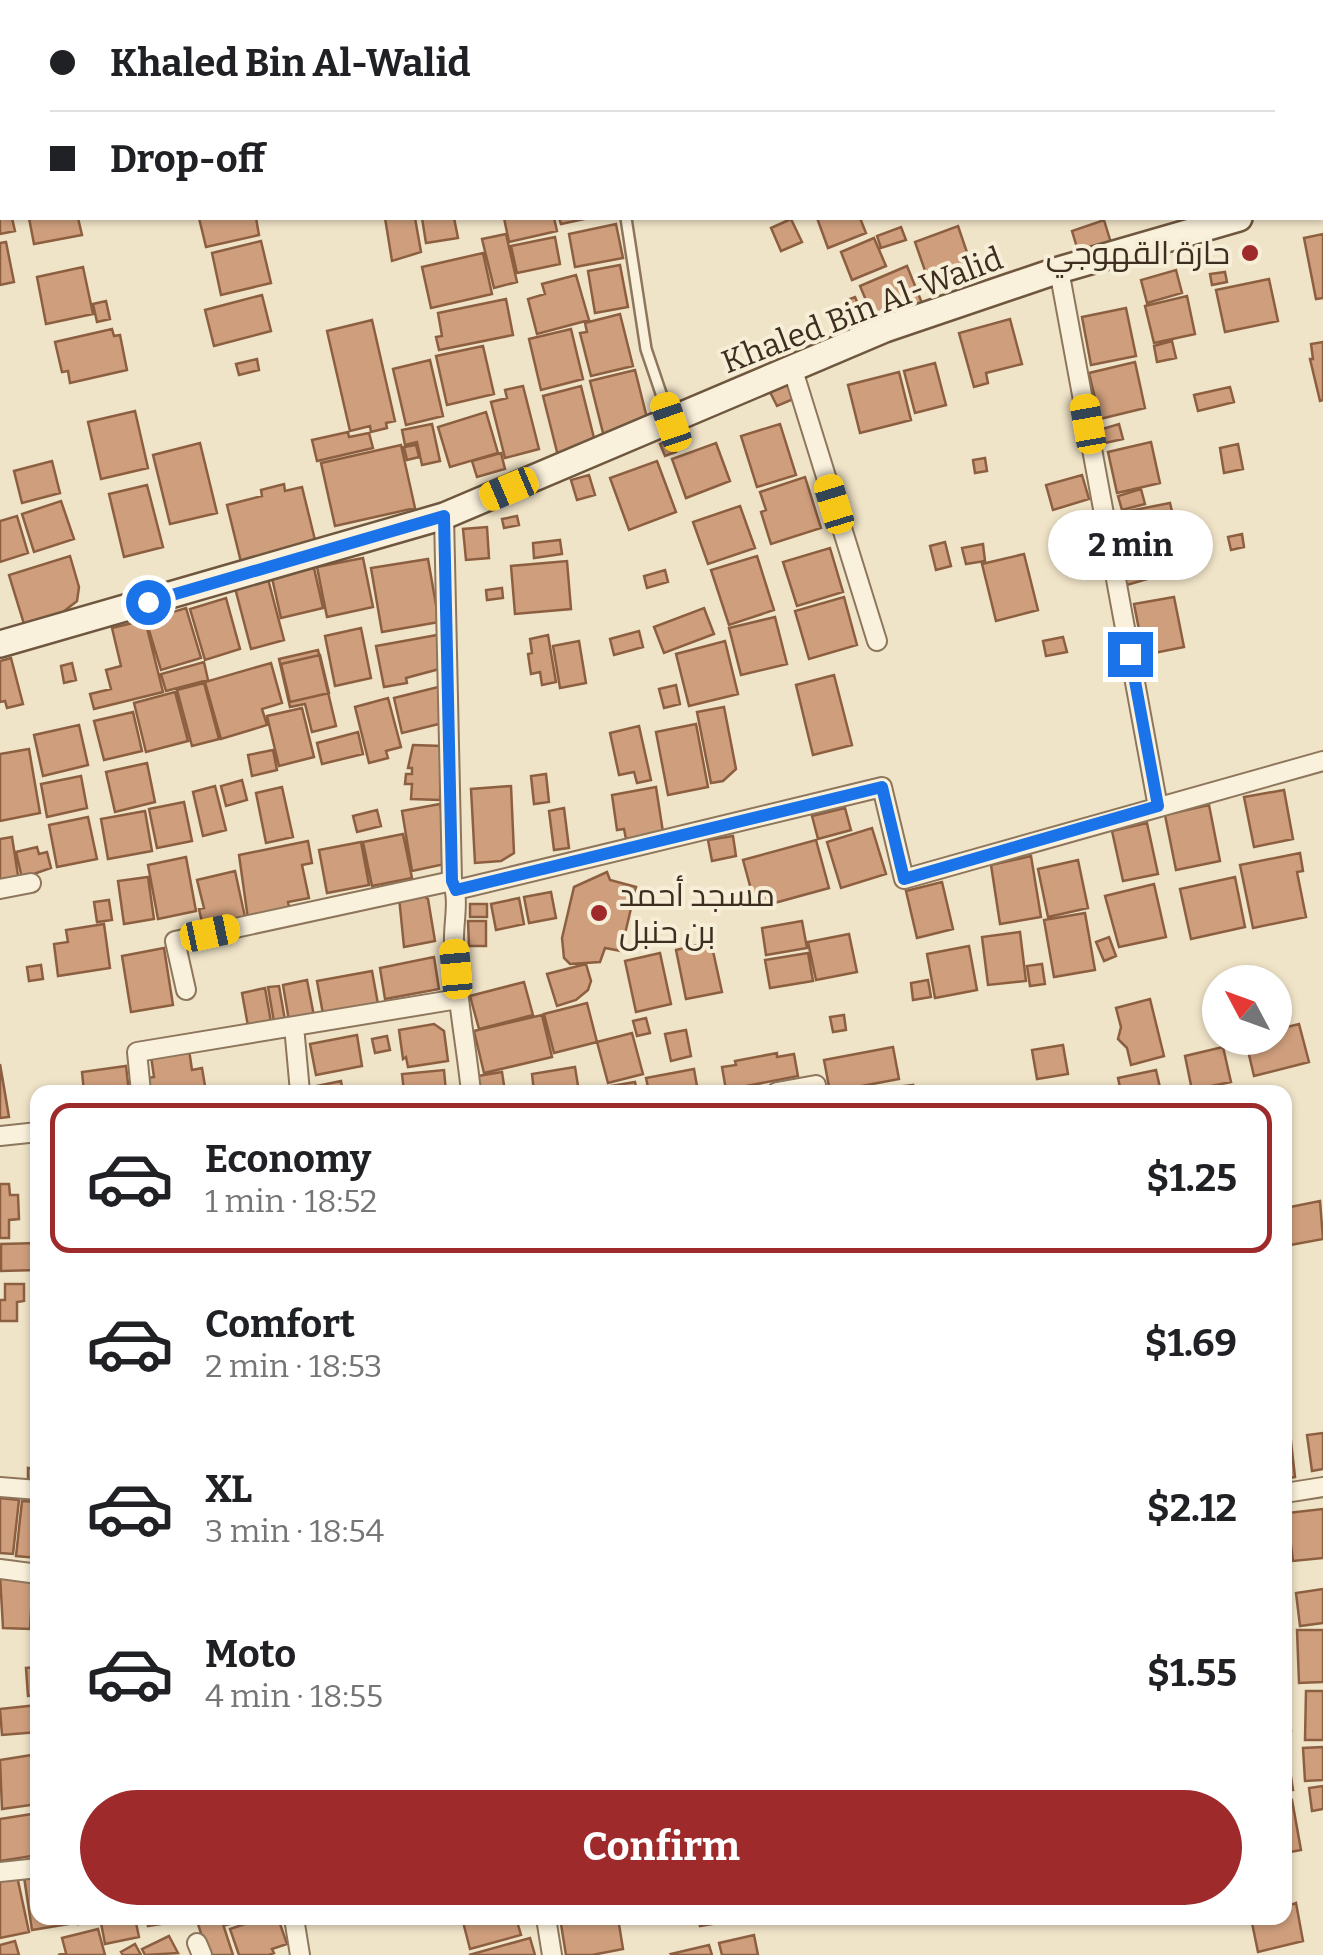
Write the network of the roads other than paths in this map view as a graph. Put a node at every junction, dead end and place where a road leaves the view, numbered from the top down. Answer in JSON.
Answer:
{"nodes":[{"id":1,"x":626,"y":220,"type":"edge"},
{"id":2,"x":1232,"y":220,"type":"edge"},
{"id":3,"x":1059,"y":270,"type":"junction"},
{"id":4,"x":792,"y":367,"type":"junction"},
{"id":5,"x":671,"y":422,"type":"junction"},
{"id":6,"x":444,"y":516,"type":"junction"},
{"id":7,"x":877,"y":641,"type":"dead end"},
{"id":8,"x":0,"y":644,"type":"edge"},
{"id":9,"x":1323,"y":761,"type":"edge"},
{"id":10,"x":1158,"y":806,"type":"junction"},
{"id":11,"x":31,"y":883,"type":"dead end"},
{"id":12,"x":454,"y":885,"type":"junction"},
{"id":13,"x":0,"y":888,"type":"edge"},
{"id":14,"x":186,"y":990,"type":"dead end"},
{"id":15,"x":458,"y":999,"type":"junction"},
{"id":16,"x":294,"y":1026,"type":"junction"},
{"id":17,"x":816,"y":1084,"type":"dead end"},
{"id":18,"x":140,"y":1085,"type":"edge"},
{"id":19,"x":299,"y":1085,"type":"edge"},
{"id":20,"x":470,"y":1085,"type":"edge"},
{"id":21,"x":811,"y":1085,"type":"edge"},
{"id":22,"x":30,"y":1133,"type":"edge"},
{"id":23,"x":0,"y":1136,"type":"edge"},
{"id":24,"x":0,"y":1487,"type":"edge"},
{"id":25,"x":1323,"y":1487,"type":"edge"},
{"id":26,"x":30,"y":1489,"type":"edge"},
{"id":27,"x":1292,"y":1492,"type":"edge"},
{"id":28,"x":0,"y":1569,"type":"edge"},
{"id":29,"x":30,"y":1573,"type":"edge"},
{"id":30,"x":30,"y":1869,"type":"edge"},
{"id":31,"x":0,"y":1872,"type":"edge"},
{"id":32,"x":295,"y":1925,"type":"edge"},
{"id":33,"x":547,"y":1925,"type":"edge"},
{"id":34,"x":300,"y":1955,"type":"edge"},
{"id":35,"x":552,"y":1955,"type":"edge"}],
"edges":[{"from":1,"to":5,"type":"lane"},
{"from":2,"to":3,"type":"street","name":"Khaled Bin Al-Walid"},
{"from":3,"to":4,"type":"street","name":"Khaled Bin Al-Walid"},
{"from":3,"to":10,"type":"street"},
{"from":4,"to":5,"type":"street","name":"Khaled Bin Al-Walid"},
{"from":4,"to":7,"type":"street"},
{"from":5,"to":6,"type":"street","name":"Khaled Bin Al-Walid"},
{"from":6,"to":8,"type":"street","name":"Khaled Bin Al-Walid"},
{"from":6,"to":12,"type":"street"},
{"from":9,"to":10,"type":"street"},
{"from":10,"to":12,"type":"street"},
{"from":11,"to":13,"type":"street"},
{"from":12,"to":14,"type":"street"},
{"from":12,"to":15,"type":"street"},
{"from":15,"to":16,"type":"street"},
{"from":15,"to":20,"type":"street"},
{"from":16,"to":18,"type":"street"},
{"from":16,"to":19,"type":"street"},
{"from":17,"to":21,"type":"street"},
{"from":22,"to":23,"type":"street"},
{"from":24,"to":26,"type":"street"},
{"from":25,"to":27,"type":"street"},
{"from":28,"to":29,"type":"street"},
{"from":30,"to":31,"type":"street"},
{"from":32,"to":34,"type":"street"},
{"from":33,"to":35,"type":"street"}]}
